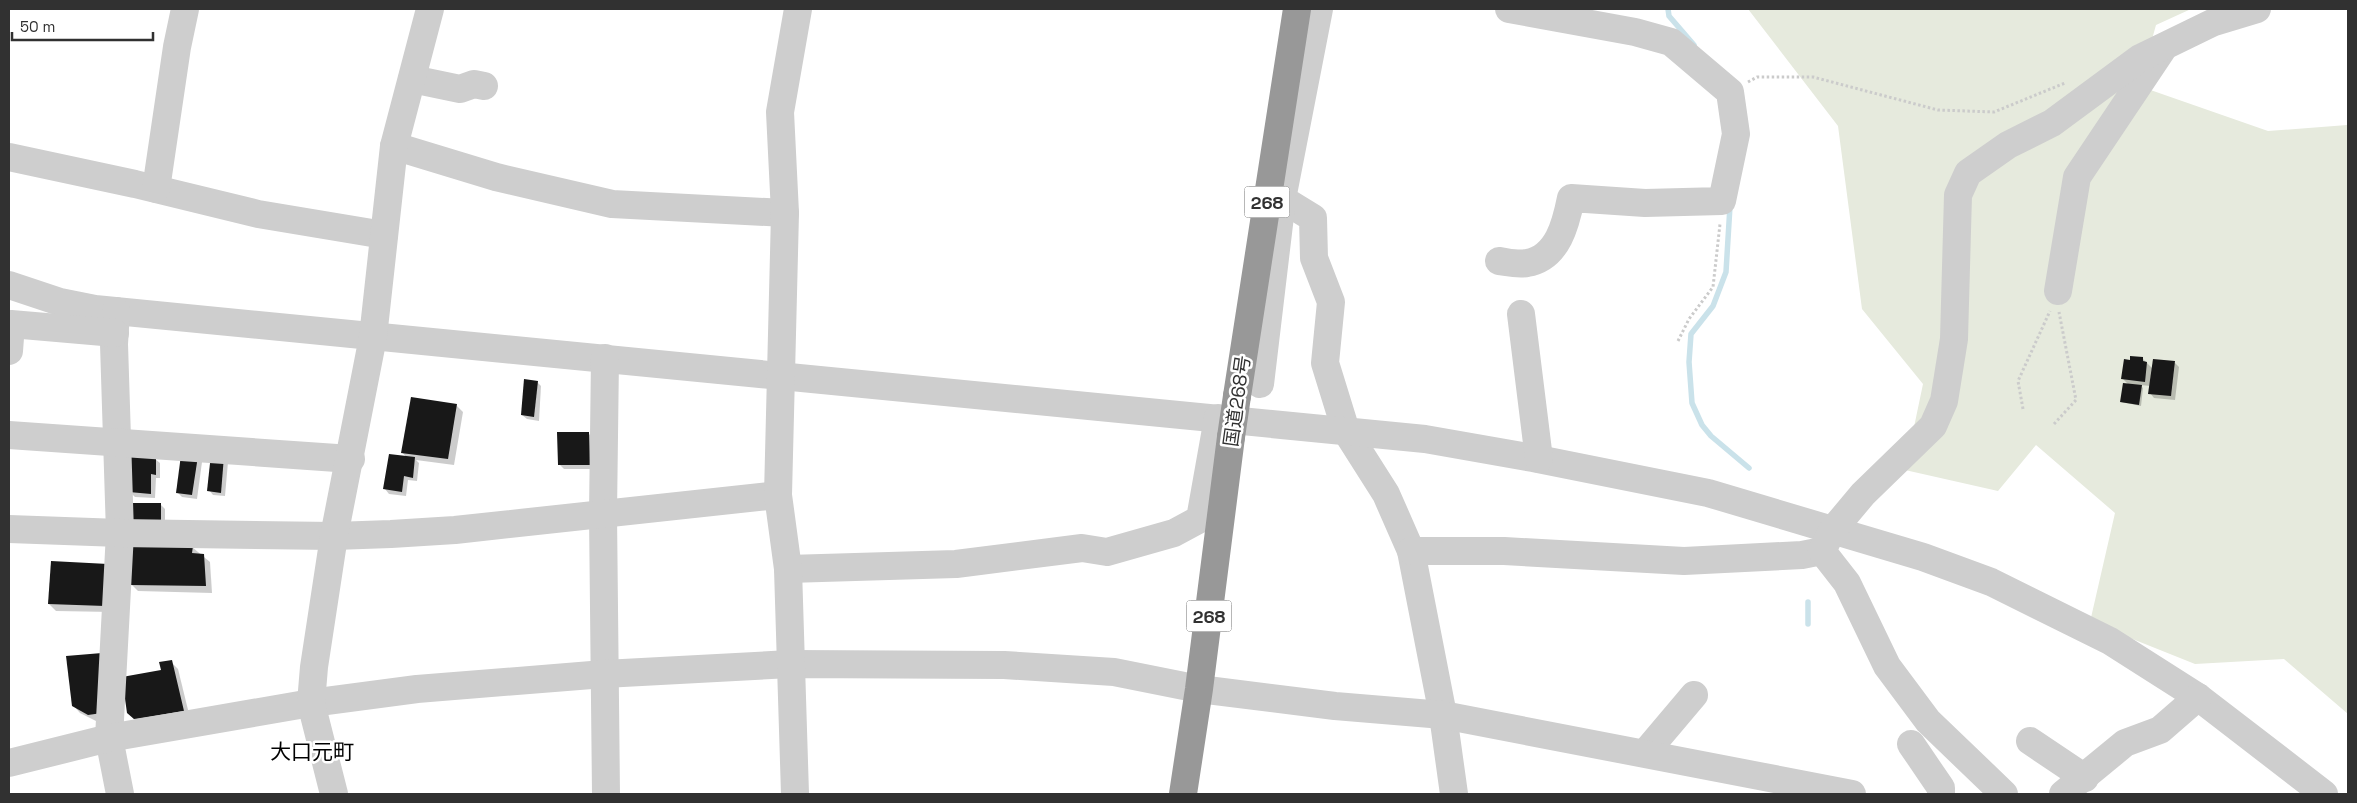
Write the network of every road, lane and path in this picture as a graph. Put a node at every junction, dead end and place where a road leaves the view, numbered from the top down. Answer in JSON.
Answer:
{"nodes":[{"id":1,"x":185,"y":9,"type":"edge"},
{"id":2,"x":430,"y":9,"type":"edge"},
{"id":3,"x":798,"y":9,"type":"edge"},
{"id":4,"x":1298,"y":9,"type":"edge"},
{"id":5,"x":1319,"y":9,"type":"edge"},
{"id":6,"x":1509,"y":9,"type":"edge"},
{"id":7,"x":2257,"y":9,"type":"edge"},
{"id":8,"x":2166,"y":44,"type":"junction"},
{"id":9,"x":412,"y":79,"type":"junction"},
{"id":10,"x":2074,"y":79,"type":"dead end"},
{"id":11,"x":484,"y":86,"type":"dead end"},
{"id":12,"x":1730,"y":92,"type":"junction"},
{"id":13,"x":394,"y":146,"type":"junction"},
{"id":14,"x":9,"y":157,"type":"edge"},
{"id":15,"x":156,"y":189,"type":"junction"},
{"id":16,"x":1282,"y":200,"type":"junction"},
{"id":17,"x":1722,"y":201,"type":"junction"},
{"id":18,"x":785,"y":213,"type":"junction"},
{"id":19,"x":384,"y":235,"type":"junction"},
{"id":20,"x":1499,"y":261,"type":"dead end"},
{"id":21,"x":9,"y":285,"type":"edge"},
{"id":22,"x":2058,"y":291,"type":"junction"},
{"id":23,"x":1521,"y":314,"type":"dead end"},
{"id":24,"x":115,"y":322,"type":"junction"},
{"id":25,"x":10,"y":324,"type":"edge"},
{"id":26,"x":373,"y":337,"type":"junction"},
{"id":27,"x":1678,"y":341,"type":"dead end"},
{"id":28,"x":9,"y":351,"type":"edge"},
{"id":29,"x":605,"y":358,"type":"junction"},
{"id":30,"x":783,"y":375,"type":"junction"},
{"id":31,"x":1249,"y":390,"type":"junction"},
{"id":32,"x":2024,"y":409,"type":"dead end"},
{"id":33,"x":2054,"y":424,"type":"dead end"},
{"id":34,"x":1224,"y":428,"type":"junction"},
{"id":35,"x":1346,"y":431,"type":"junction"},
{"id":36,"x":9,"y":435,"type":"edge"},
{"id":37,"x":118,"y":443,"type":"junction"},
{"id":38,"x":350,"y":459,"type":"junction"},
{"id":39,"x":1539,"y":459,"type":"junction"},
{"id":40,"x":778,"y":495,"type":"junction"},
{"id":41,"x":602,"y":514,"type":"junction"},
{"id":42,"x":9,"y":529,"type":"edge"},
{"id":43,"x":120,"y":533,"type":"junction"},
{"id":44,"x":334,"y":536,"type":"junction"},
{"id":45,"x":1827,"y":541,"type":"junction"},
{"id":46,"x":1411,"y":551,"type":"junction"},
{"id":47,"x":788,"y":569,"type":"junction"},
{"id":48,"x":790,"y":664,"type":"junction"},
{"id":49,"x":604,"y":674,"type":"junction"},
{"id":50,"x":1199,"y":689,"type":"junction"},
{"id":51,"x":1694,"y":695,"type":"dead end"},
{"id":52,"x":2198,"y":697,"type":"junction"},
{"id":53,"x":310,"y":703,"type":"junction"},
{"id":54,"x":1443,"y":715,"type":"junction"},
{"id":55,"x":108,"y":738,"type":"junction"},
{"id":56,"x":2030,"y":741,"type":"dead end"},
{"id":57,"x":1911,"y":744,"type":"dead end"},
{"id":58,"x":1645,"y":753,"type":"junction"},
{"id":59,"x":9,"y":763,"type":"edge"},
{"id":60,"x":2085,"y":778,"type":"junction"},
{"id":61,"x":1768,"y":786,"type":"edge"},
{"id":62,"x":120,"y":794,"type":"edge"},
{"id":63,"x":334,"y":794,"type":"edge"},
{"id":64,"x":606,"y":794,"type":"edge"},
{"id":65,"x":795,"y":794,"type":"edge"},
{"id":66,"x":1183,"y":794,"type":"edge"},
{"id":67,"x":1454,"y":794,"type":"edge"},
{"id":68,"x":1852,"y":794,"type":"edge"},
{"id":69,"x":1942,"y":794,"type":"edge"},
{"id":70,"x":2004,"y":794,"type":"edge"},
{"id":71,"x":2063,"y":794,"type":"edge"},
{"id":72,"x":2324,"y":794,"type":"edge"}],
"edges":[{"from":1,"to":15,"type":"street"},
{"from":2,"to":9,"type":"street"},
{"from":3,"to":18,"type":"street"},
{"from":4,"to":31,"type":"highway","name":"国道268号","number":"268"},
{"from":5,"to":16,"type":"street"},
{"from":6,"to":12,"type":"street"},
{"from":7,"to":8,"type":"street"},
{"from":8,"to":22,"type":"street"},
{"from":8,"to":45,"type":"street"},
{"from":9,"to":11,"type":"street"},
{"from":9,"to":13,"type":"street"},
{"from":10,"to":12,"type":"path"},
{"from":12,"to":17,"type":"street"},
{"from":13,"to":18,"type":"street"},
{"from":13,"to":19,"type":"street"},
{"from":14,"to":15,"type":"street"},
{"from":15,"to":19,"type":"street"},
{"from":16,"to":31,"type":"street"},
{"from":16,"to":35,"type":"street"},
{"from":17,"to":20,"type":"street"},
{"from":17,"to":27,"type":"path"},
{"from":18,"to":30,"type":"street"},
{"from":19,"to":26,"type":"street"},
{"from":21,"to":24,"type":"street"},
{"from":22,"to":32,"type":"path"},
{"from":22,"to":33,"type":"path"},
{"from":23,"to":39,"type":"street"},
{"from":24,"to":25,"type":"street"},
{"from":24,"to":26,"type":"street"},
{"from":24,"to":37,"type":"street"},
{"from":25,"to":28,"type":"street"},
{"from":26,"to":29,"type":"street"},
{"from":26,"to":38,"type":"street"},
{"from":29,"to":30,"type":"street"},
{"from":29,"to":41,"type":"street"},
{"from":30,"to":34,"type":"street"},
{"from":30,"to":40,"type":"street"},
{"from":31,"to":34,"type":"highway","name":"国道268号","number":"268","bridge":true},
{"from":34,"to":35,"type":"street"},
{"from":34,"to":47,"type":"street"},
{"from":34,"to":50,"type":"highway","name":"国道268号","number":"268"},
{"from":35,"to":39,"type":"street"},
{"from":35,"to":46,"type":"street"},
{"from":36,"to":37,"type":"street"},
{"from":37,"to":38,"type":"street"},
{"from":37,"to":43,"type":"street"},
{"from":38,"to":44,"type":"street"},
{"from":39,"to":45,"type":"street"},
{"from":40,"to":41,"type":"street"},
{"from":40,"to":47,"type":"street"},
{"from":41,"to":44,"type":"street"},
{"from":41,"to":49,"type":"street"},
{"from":42,"to":43,"type":"street"},
{"from":43,"to":44,"type":"street"},
{"from":43,"to":55,"type":"street"},
{"from":44,"to":53,"type":"street"},
{"from":45,"to":46,"type":"street"},
{"from":45,"to":52,"type":"street"},
{"from":45,"to":70,"type":"street"},
{"from":46,"to":54,"type":"street"},
{"from":47,"to":48,"type":"street"},
{"from":48,"to":49,"type":"street"},
{"from":48,"to":50,"type":"street"},
{"from":48,"to":65,"type":"street"},
{"from":49,"to":53,"type":"street"},
{"from":49,"to":64,"type":"street"},
{"from":50,"to":54,"type":"street"},
{"from":50,"to":66,"type":"highway","name":"国道268号","number":"268"},
{"from":51,"to":58,"type":"street"},
{"from":52,"to":60,"type":"street"},
{"from":52,"to":72,"type":"street"},
{"from":53,"to":55,"type":"street"},
{"from":53,"to":63,"type":"street"},
{"from":54,"to":58,"type":"street"},
{"from":54,"to":67,"type":"street"},
{"from":55,"to":59,"type":"street"},
{"from":55,"to":62,"type":"street"},
{"from":56,"to":60,"type":"street"},
{"from":57,"to":69,"type":"street"},
{"from":58,"to":61,"type":"street"},
{"from":60,"to":71,"type":"street"},
{"from":61,"to":68,"type":"street"}]}
